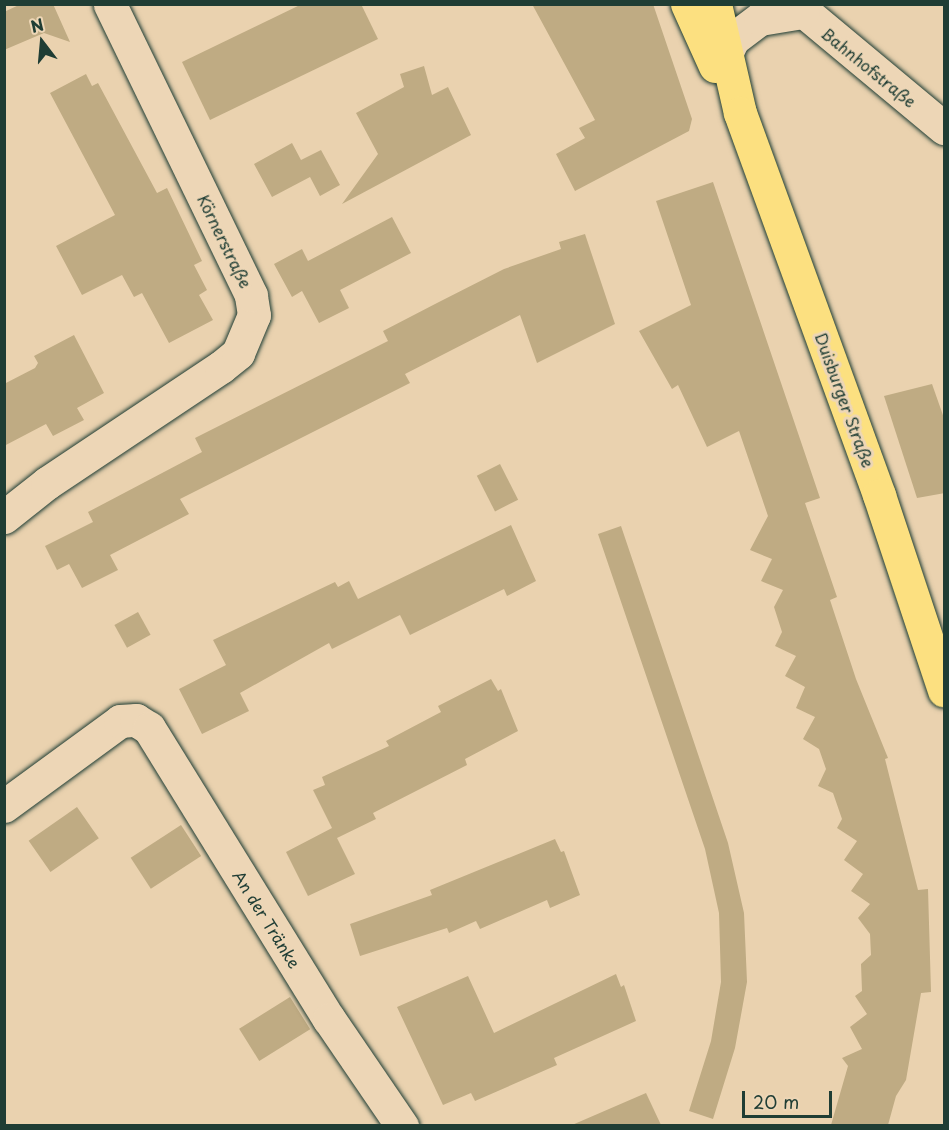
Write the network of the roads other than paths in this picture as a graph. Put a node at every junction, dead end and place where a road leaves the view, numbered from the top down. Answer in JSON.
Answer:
{"nodes":[{"id":1,"x":110,"y":4,"type":"edge"},
{"id":2,"x":687,"y":4,"type":"edge"},
{"id":3,"x":715,"y":4,"type":"edge"},
{"id":4,"x":799,"y":8,"type":"edge"},
{"id":5,"x":725,"y":56,"type":"junction"},
{"id":6,"x":740,"y":112,"type":"junction"},
{"id":7,"x":945,"y":129,"type":"edge"},
{"id":8,"x":4,"y":517,"type":"edge"},
{"id":9,"x":945,"y":690,"type":"edge"},
{"id":10,"x":4,"y":806,"type":"edge"},
{"id":11,"x":402,"y":1125,"type":"edge"}],
"edges":[{"from":1,"to":8,"type":"street","name":"Körnerstraße"},
{"from":2,"to":6,"type":"main road","name":"Duisburger Straße"},
{"from":3,"to":5,"type":"main road","name":"Duisburger Straße"},
{"from":4,"to":5,"type":"street"},
{"from":4,"to":7,"type":"street","name":"Bahnhofstraße"},
{"from":5,"to":6,"type":"main road","name":"Duisburger Straße"},
{"from":6,"to":9,"type":"main road","name":"Duisburger Straße"},
{"from":10,"to":11,"type":"street","name":"An der Tränke"}]}
